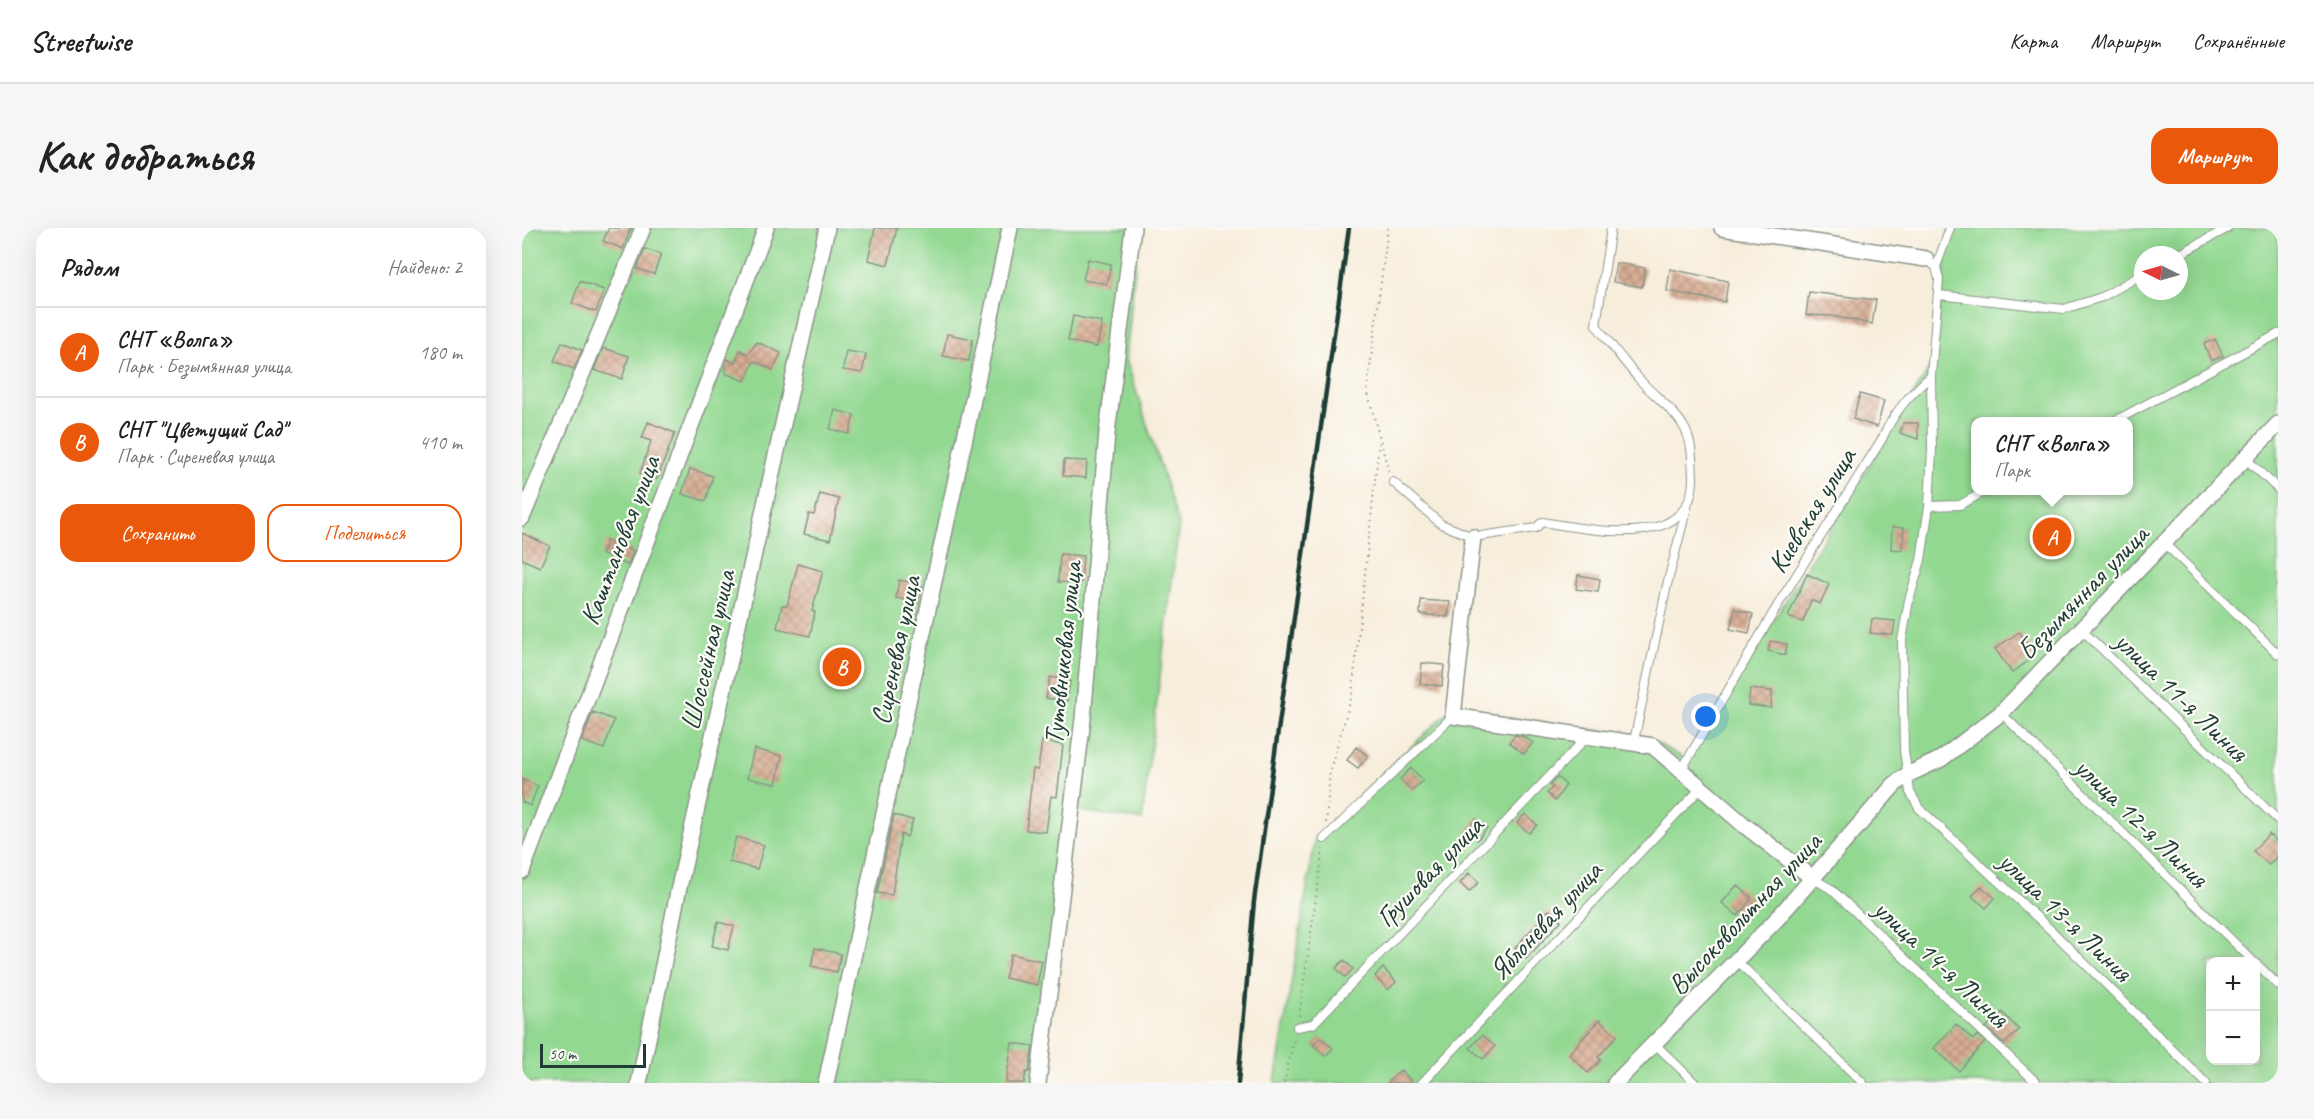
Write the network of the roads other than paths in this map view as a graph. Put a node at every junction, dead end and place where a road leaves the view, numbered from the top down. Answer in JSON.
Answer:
{"nodes":[{"id":1,"x":643,"y":228,"type":"edge"},
{"id":2,"x":766,"y":228,"type":"edge"},
{"id":3,"x":827,"y":228,"type":"edge"},
{"id":4,"x":1010,"y":228,"type":"edge"},
{"id":5,"x":1133,"y":228,"type":"edge"},
{"id":6,"x":1611,"y":228,"type":"edge"},
{"id":7,"x":1722,"y":228,"type":"edge"},
{"id":8,"x":1950,"y":228,"type":"edge"},
{"id":9,"x":2228,"y":228,"type":"edge"},
{"id":10,"x":2188,"y":250,"type":"edge"},
{"id":11,"x":1931,"y":263,"type":"junction"},
{"id":12,"x":2134,"y":279,"type":"edge"},
{"id":13,"x":1939,"y":295,"type":"junction"},
{"id":14,"x":2278,"y":334,"type":"edge"},
{"id":15,"x":1930,"y":376,"type":"junction"},
{"id":16,"x":2122,"y":417,"type":"edge"},
{"id":17,"x":2278,"y":424,"type":"edge"},
{"id":18,"x":2246,"y":458,"type":"junction"},
{"id":19,"x":1393,"y":482,"type":"road end"},
{"id":20,"x":2278,"y":489,"type":"edge"},
{"id":21,"x":1978,"y":495,"type":"edge"},
{"id":22,"x":1929,"y":506,"type":"junction"},
{"id":23,"x":1687,"y":507,"type":"junction"},
{"id":24,"x":522,"y":518,"type":"edge"},
{"id":25,"x":1473,"y":537,"type":"junction"},
{"id":26,"x":2164,"y":543,"type":"junction"},
{"id":27,"x":2081,"y":628,"type":"junction"},
{"id":28,"x":2278,"y":654,"type":"edge"},
{"id":29,"x":2001,"y":713,"type":"junction"},
{"id":30,"x":1454,"y":716,"type":"junction"},
{"id":31,"x":1588,"y":736,"type":"junction"},
{"id":32,"x":1634,"y":741,"type":"junction"},
{"id":33,"x":1682,"y":769,"type":"junction"},
{"id":34,"x":1907,"y":775,"type":"junction"},
{"id":35,"x":1701,"y":788,"type":"junction"},
{"id":36,"x":2278,"y":820,"type":"edge"},
{"id":37,"x":1324,"y":839,"type":"road end"},
{"id":38,"x":522,"y":871,"type":"edge"},
{"id":39,"x":1814,"y":879,"type":"junction"},
{"id":40,"x":2250,"y":957,"type":"edge"},
{"id":41,"x":1737,"y":961,"type":"junction"},
{"id":42,"x":2260,"y":967,"type":"edge"},
{"id":43,"x":2278,"y":984,"type":"edge"},
{"id":44,"x":1297,"y":1027,"type":"road end"},
{"id":45,"x":1654,"y":1043,"type":"junction"},
{"id":46,"x":639,"y":1083,"type":"edge"},
{"id":47,"x":826,"y":1083,"type":"edge"},
{"id":48,"x":1038,"y":1083,"type":"edge"},
{"id":49,"x":1422,"y":1083,"type":"edge"},
{"id":50,"x":1616,"y":1083,"type":"edge"},
{"id":51,"x":1695,"y":1083,"type":"edge"},
{"id":52,"x":1863,"y":1083,"type":"edge"},
{"id":53,"x":2037,"y":1083,"type":"edge"},
{"id":54,"x":2206,"y":1083,"type":"edge"}],
"edges":[{"from":1,"to":24,"type":"street"},
{"from":2,"to":38,"type":"street","name":"Каштановая улица"},
{"from":3,"to":46,"type":"street","name":"Шоссейная улица"},
{"from":4,"to":47,"type":"street","name":"Сиреневая улица"},
{"from":5,"to":48,"type":"street","name":"Тутовниковая улица"},
{"from":6,"to":23,"type":"lane"},
{"from":7,"to":11,"type":"street"},
{"from":8,"to":11,"type":"lane"},
{"from":9,"to":10,"type":"lane"},
{"from":11,"to":13,"type":"lane"},
{"from":12,"to":13,"type":"lane"},
{"from":13,"to":15,"type":"lane"},
{"from":14,"to":16,"type":"lane"},
{"from":15,"to":22,"type":"lane","name":"улица 13-я Линия"},
{"from":15,"to":33,"type":"lane","name":"Киевская улица"},
{"from":17,"to":18,"type":"street","name":"Безымянная улица"},
{"from":18,"to":20,"type":"lane"},
{"from":18,"to":26,"type":"street","name":"Безымянная улица"},
{"from":19,"to":25,"type":"lane"},
{"from":21,"to":22,"type":"lane"},
{"from":22,"to":34,"type":"lane","name":"улица 13-я Линия"},
{"from":23,"to":25,"type":"lane"},
{"from":23,"to":32,"type":"lane"},
{"from":25,"to":30,"type":"street"},
{"from":26,"to":27,"type":"street","name":"Безымянная улица"},
{"from":26,"to":28,"type":"lane"},
{"from":27,"to":29,"type":"street","name":"Безымянная улица"},
{"from":27,"to":36,"type":"lane","name":"улица 11-я Линия"},
{"from":29,"to":34,"type":"street","name":"Безымянная улица"},
{"from":29,"to":40,"type":"lane","name":"улица 12-я Линия"},
{"from":30,"to":31,"type":"street"},
{"from":30,"to":37,"type":"lane"},
{"from":31,"to":32,"type":"street"},
{"from":31,"to":44,"type":"lane","name":"Грушовая улица"},
{"from":32,"to":33,"type":"street"},
{"from":33,"to":35,"type":"street"},
{"from":34,"to":39,"type":"street","name":"Высоковольтная улица"},
{"from":34,"to":54,"type":"lane","name":"улица 13-я Линия"},
{"from":35,"to":39,"type":"street"},
{"from":35,"to":49,"type":"lane","name":"Яблоневая улица"},
{"from":39,"to":41,"type":"street","name":"Высоковольтная улица"},
{"from":39,"to":53,"type":"lane","name":"улица 14-я Линия"},
{"from":41,"to":45,"type":"street","name":"Высоковольтная улица"},
{"from":41,"to":52,"type":"lane"},
{"from":42,"to":43,"type":"lane","name":"улица 12-я Линия"},
{"from":45,"to":50,"type":"street","name":"Высоковольтная улица"},
{"from":45,"to":51,"type":"lane"}]}
